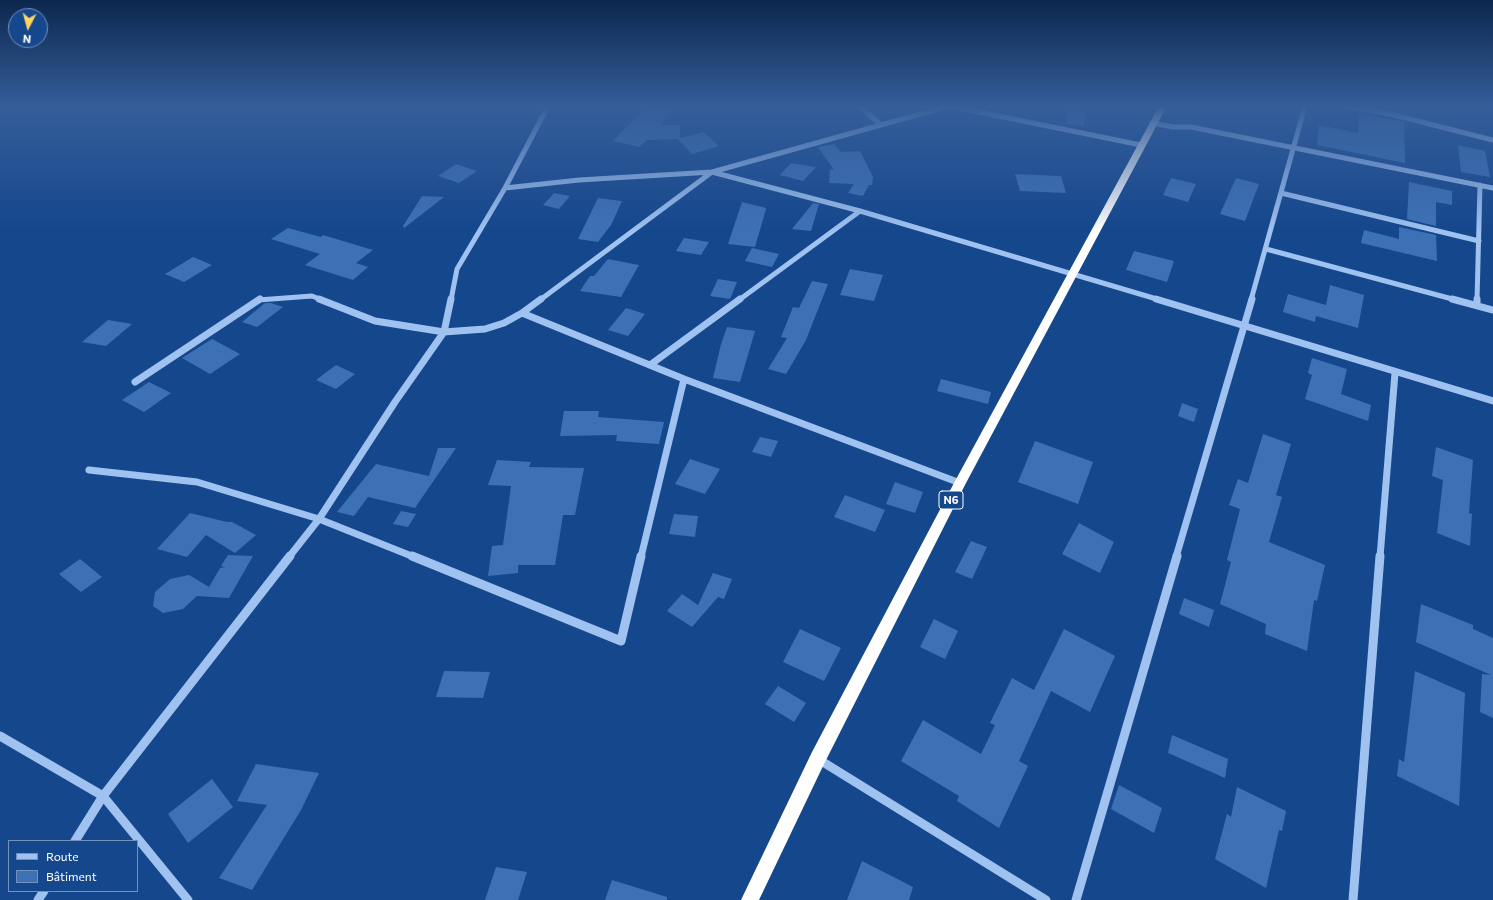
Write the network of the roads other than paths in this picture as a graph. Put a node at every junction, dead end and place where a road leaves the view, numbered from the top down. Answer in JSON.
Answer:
{"nodes":[{"id":1,"x":526,"y":148,"type":"edge"},
{"id":2,"x":796,"y":148,"type":"edge"},
{"id":3,"x":1139,"y":148,"type":"edge"},
{"id":4,"x":1294,"y":148,"type":"joint"},
{"id":5,"x":712,"y":172,"type":"junction"},
{"id":6,"x":1480,"y":185,"type":"junction"},
{"id":7,"x":505,"y":188,"type":"junction"},
{"id":8,"x":1493,"y":188,"type":"edge"},
{"id":9,"x":1281,"y":192,"type":"junction"},
{"id":10,"x":860,"y":211,"type":"junction"},
{"id":11,"x":1479,"y":241,"type":"junction"},
{"id":12,"x":1266,"y":249,"type":"junction"},
{"id":13,"x":1074,"y":274,"type":"junction"},
{"id":14,"x":1477,"y":306,"type":"junction"},
{"id":15,"x":1493,"y":310,"type":"edge"},
{"id":16,"x":522,"y":313,"type":"junction"},
{"id":17,"x":1244,"y":326,"type":"junction"},
{"id":18,"x":444,"y":332,"type":"junction"},
{"id":19,"x":650,"y":366,"type":"junction"},
{"id":20,"x":1395,"y":373,"type":"junction"},
{"id":21,"x":684,"y":379,"type":"junction"},
{"id":22,"x":135,"y":382,"type":"dead end"},
{"id":23,"x":1493,"y":401,"type":"edge"},
{"id":24,"x":89,"y":470,"type":"dead end"},
{"id":25,"x":960,"y":483,"type":"junction"},
{"id":26,"x":320,"y":519,"type":"junction"},
{"id":27,"x":0,"y":736,"type":"edge"},
{"id":28,"x":818,"y":758,"type":"junction"},
{"id":29,"x":103,"y":796,"type":"junction"},
{"id":30,"x":76,"y":840,"type":"edge"},
{"id":31,"x":188,"y":900,"type":"edge"},
{"id":32,"x":750,"y":900,"type":"edge"},
{"id":33,"x":1046,"y":900,"type":"edge"},
{"id":34,"x":1076,"y":900,"type":"edge"},
{"id":35,"x":1353,"y":900,"type":"edge"}],
"edges":[{"from":1,"to":7,"type":"street"},
{"from":2,"to":5,"type":"street"},
{"from":3,"to":13,"type":"highway","number":"N6"},
{"from":4,"to":6,"type":"street"},
{"from":4,"to":9,"type":"street"},
{"from":5,"to":7,"type":"street"},
{"from":5,"to":10,"type":"street"},
{"from":5,"to":16,"type":"street"},
{"from":6,"to":8,"type":"street"},
{"from":6,"to":11,"type":"street"},
{"from":7,"to":18,"type":"street"},
{"from":9,"to":11,"type":"street"},
{"from":9,"to":12,"type":"street"},
{"from":10,"to":13,"type":"street"},
{"from":10,"to":19,"type":"street"},
{"from":11,"to":14,"type":"street"},
{"from":12,"to":14,"type":"street"},
{"from":12,"to":17,"type":"street"},
{"from":13,"to":17,"type":"street"},
{"from":13,"to":25,"type":"highway","number":"N6"},
{"from":14,"to":15,"type":"street"},
{"from":16,"to":18,"type":"street"},
{"from":16,"to":19,"type":"street"},
{"from":17,"to":20,"type":"street"},
{"from":17,"to":34,"type":"street"},
{"from":18,"to":22,"type":"street"},
{"from":18,"to":26,"type":"street"},
{"from":19,"to":21,"type":"street"},
{"from":20,"to":23,"type":"street"},
{"from":20,"to":35,"type":"street"},
{"from":21,"to":25,"type":"street"},
{"from":21,"to":26,"type":"street"},
{"from":24,"to":26,"type":"street"},
{"from":25,"to":28,"type":"highway","number":"N6"},
{"from":26,"to":29,"type":"street"},
{"from":27,"to":29,"type":"street"},
{"from":28,"to":32,"type":"highway","number":"N6"},
{"from":28,"to":33,"type":"street"},
{"from":29,"to":30,"type":"street"},
{"from":29,"to":31,"type":"street"}]}
